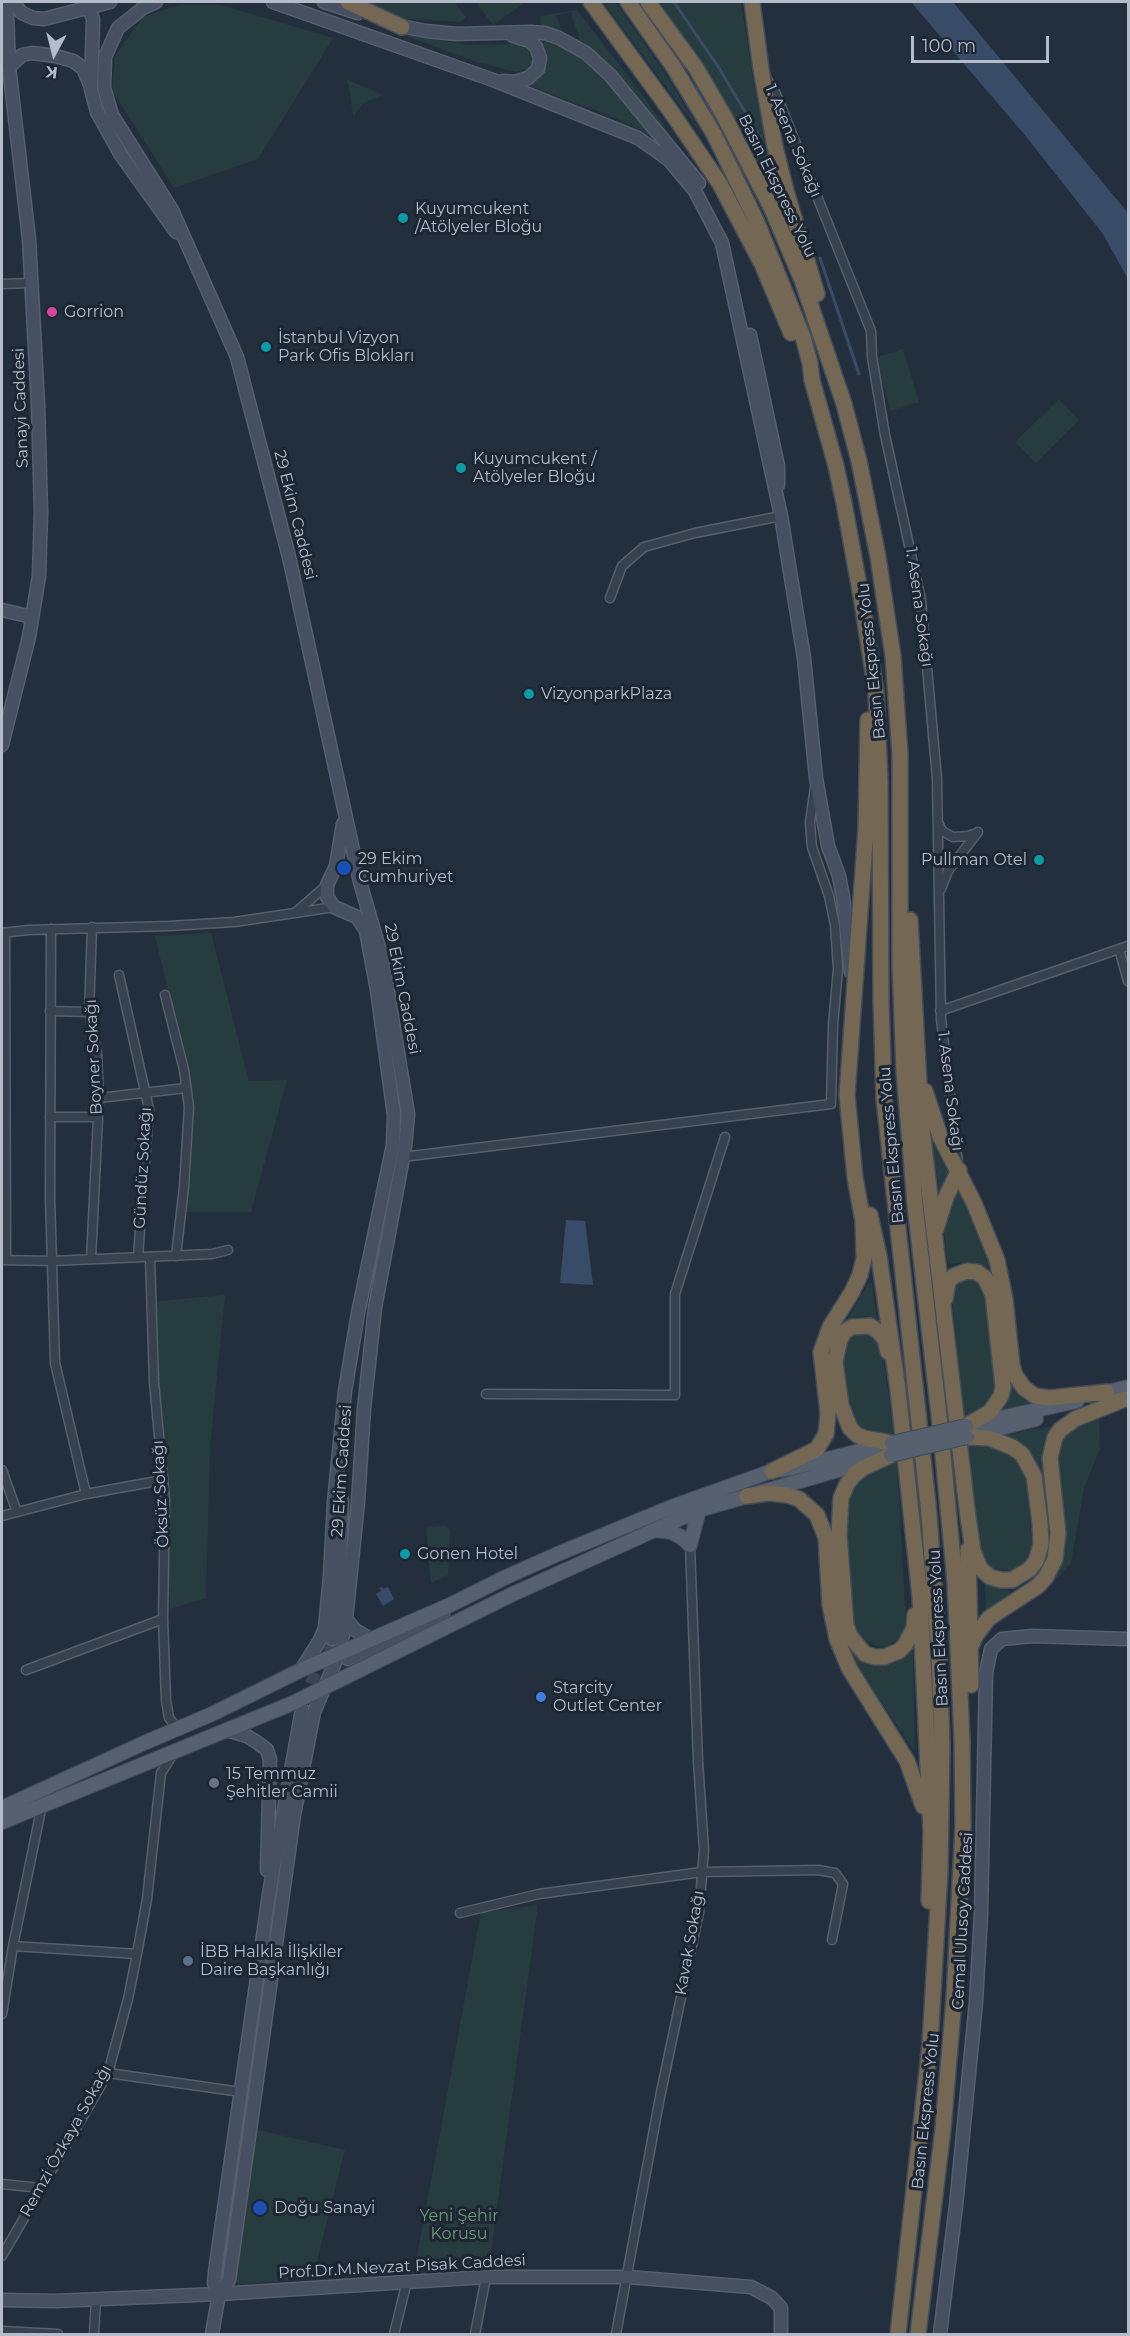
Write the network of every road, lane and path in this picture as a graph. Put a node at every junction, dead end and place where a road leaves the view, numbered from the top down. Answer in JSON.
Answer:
{"nodes":[{"id":1,"x":3,"y":2,"type":"edge"},
{"id":2,"x":12,"y":2,"type":"edge"},
{"id":3,"x":110,"y":2,"type":"edge"},
{"id":4,"x":156,"y":2,"type":"edge"},
{"id":5,"x":273,"y":2,"type":"edge"},
{"id":6,"x":324,"y":2,"type":"edge"},
{"id":7,"x":348,"y":2,"type":"edge"},
{"id":8,"x":591,"y":2,"type":"edge"},
{"id":9,"x":628,"y":2,"type":"edge"},
{"id":10,"x":648,"y":2,"type":"edge"},
{"id":11,"x":752,"y":2,"type":"edge"},
{"id":12,"x":86,"y":4,"type":"edge"},
{"id":13,"x":44,"y":19,"type":"junction"},
{"id":14,"x":402,"y":27,"type":"junction"},
{"id":15,"x":506,"y":34,"type":"junction"},
{"id":16,"x":8,"y":38,"type":"junction"},
{"id":17,"x":9,"y":67,"type":"junction"},
{"id":18,"x":761,"y":69,"type":"junction"},
{"id":19,"x":493,"y":80,"type":"junction"},
{"id":20,"x":91,"y":89,"type":"junction"},
{"id":21,"x":186,"y":245,"type":"junction"},
{"id":22,"x":32,"y":283,"type":"junction"},
{"id":23,"x":2,"y":285,"type":"edge"},
{"id":24,"x":812,"y":380,"type":"junction"},
{"id":25,"x":844,"y":404,"type":"junction"},
{"id":26,"x":776,"y":495,"type":"junction"},
{"id":27,"x":781,"y":516,"type":"junction"},
{"id":28,"x":610,"y":598,"type":"dead end"},
{"id":29,"x":2,"y":610,"type":"edge"},
{"id":30,"x":32,"y":617,"type":"junction"},
{"id":31,"x":870,"y":659,"type":"junction"},
{"id":32,"x":2,"y":745,"type":"edge"},
{"id":33,"x":900,"y":754,"type":"junction"},
{"id":34,"x":816,"y":778,"type":"junction"},
{"id":35,"x":344,"y":812,"type":"junction"},
{"id":36,"x":937,"y":816,"type":"junction"},
{"id":37,"x":329,"y":882,"type":"junction"},
{"id":38,"x":361,"y":887,"type":"junction"},
{"id":39,"x":938,"y":898,"type":"junction"},
{"id":40,"x":337,"y":908,"type":"junction"},
{"id":41,"x":296,"y":913,"type":"junction"},
{"id":42,"x":92,"y":927,"type":"junction"},
{"id":43,"x":51,"y":929,"type":"junction"},
{"id":44,"x":4,"y":933,"type":"edge"},
{"id":45,"x":1128,"y":946,"type":"edge"},
{"id":46,"x":1119,"y":949,"type":"junction"},
{"id":47,"x":119,"y":975,"type":"dead end"},
{"id":48,"x":1128,"y":981,"type":"edge"},
{"id":49,"x":165,"y":995,"type":"dead end"},
{"id":50,"x":853,"y":1003,"type":"junction"},
{"id":51,"x":50,"y":1011,"type":"junction"},
{"id":52,"x":940,"y":1011,"type":"junction"},
{"id":53,"x":89,"y":1012,"type":"junction"},
{"id":54,"x":917,"y":1041,"type":"junction"},
{"id":55,"x":186,"y":1088,"type":"junction"},
{"id":56,"x":145,"y":1093,"type":"junction"},
{"id":57,"x":99,"y":1098,"type":"junction"},
{"id":58,"x":4,"y":1113,"type":"edge"},
{"id":59,"x":50,"y":1117,"type":"junction"},
{"id":60,"x":98,"y":1117,"type":"junction"},
{"id":61,"x":724,"y":1137,"type":"dead end"},
{"id":62,"x":852,"y":1152,"type":"junction"},
{"id":63,"x":403,"y":1157,"type":"junction"},
{"id":64,"x":959,"y":1170,"type":"junction"},
{"id":65,"x":4,"y":1208,"type":"edge"},
{"id":66,"x":935,"y":1234,"type":"junction"},
{"id":67,"x":228,"y":1250,"type":"dead end"},
{"id":68,"x":176,"y":1256,"type":"junction"},
{"id":69,"x":138,"y":1257,"type":"junction"},
{"id":70,"x":150,"y":1257,"type":"junction"},
{"id":71,"x":91,"y":1259,"type":"junction"},
{"id":72,"x":4,"y":1260,"type":"edge"},
{"id":73,"x":52,"y":1261,"type":"junction"},
{"id":74,"x":945,"y":1320,"type":"junction"},
{"id":75,"x":898,"y":1390,"type":"junction"},
{"id":76,"x":1107,"y":1392,"type":"junction"},
{"id":77,"x":486,"y":1394,"type":"dead end"},
{"id":78,"x":1127,"y":1394,"type":"edge"},
{"id":79,"x":341,"y":1430,"type":"junction"},
{"id":80,"x":966,"y":1431,"type":"junction"},
{"id":81,"x":891,"y":1449,"type":"junction"},
{"id":82,"x":2,"y":1470,"type":"edge"},
{"id":83,"x":772,"y":1471,"type":"junction"},
{"id":84,"x":163,"y":1480,"type":"junction"},
{"id":85,"x":87,"y":1494,"type":"junction"},
{"id":86,"x":747,"y":1496,"type":"junction"},
{"id":87,"x":699,"y":1510,"type":"junction"},
{"id":88,"x":17,"y":1512,"type":"junction"},
{"id":89,"x":2,"y":1516,"type":"edge"},
{"id":90,"x":968,"y":1517,"type":"junction"},
{"id":91,"x":653,"y":1530,"type":"junction"},
{"id":92,"x":690,"y":1545,"type":"junction"},
{"id":93,"x":547,"y":1559,"type":"junction"},
{"id":94,"x":915,"y":1564,"type":"junction"},
{"id":95,"x":163,"y":1619,"type":"junction"},
{"id":96,"x":346,"y":1619,"type":"junction"},
{"id":97,"x":332,"y":1639,"type":"tunnel mouth"},
{"id":98,"x":370,"y":1639,"type":"junction"},
{"id":99,"x":1128,"y":1639,"type":"edge"},
{"id":100,"x":971,"y":1646,"type":"junction"},
{"id":101,"x":343,"y":1656,"type":"junction"},
{"id":102,"x":26,"y":1670,"type":"dead end"},
{"id":103,"x":301,"y":1670,"type":"junction"},
{"id":104,"x":325,"y":1688,"type":"junction"},
{"id":105,"x":302,"y":1709,"type":"tunnel mouth"},
{"id":106,"x":178,"y":1729,"type":"junction"},
{"id":107,"x":226,"y":1730,"type":"junction"},
{"id":108,"x":176,"y":1751,"type":"junction"},
{"id":109,"x":152,"y":1760,"type":"junction"},
{"id":110,"x":161,"y":1773,"type":"junction"},
{"id":111,"x":42,"y":1805,"type":"junction"},
{"id":112,"x":2,"y":1808,"type":"edge"},
{"id":113,"x":2,"y":1822,"type":"edge"},
{"id":114,"x":963,"y":1826,"type":"junction"},
{"id":115,"x":702,"y":1872,"type":"junction"},
{"id":116,"x":929,"y":1874,"type":"junction"},
{"id":117,"x":269,"y":1894,"type":"junction"},
{"id":118,"x":460,"y":1913,"type":"dead end"},
{"id":119,"x":832,"y":1940,"type":"dead end"},
{"id":120,"x":13,"y":1946,"type":"junction"},
{"id":121,"x":137,"y":1954,"type":"junction"},
{"id":122,"x":936,"y":1957,"type":"junction"},
{"id":123,"x":2,"y":2013,"type":"edge"},
{"id":124,"x":108,"y":2073,"type":"junction"},
{"id":125,"x":241,"y":2092,"type":"junction"},
{"id":126,"x":2,"y":2184,"type":"edge"},
{"id":127,"x":40,"y":2188,"type":"junction"},
{"id":128,"x":2,"y":2256,"type":"edge"},
{"id":129,"x":486,"y":2277,"type":"junction"},
{"id":130,"x":628,"y":2277,"type":"junction"},
{"id":131,"x":407,"y":2281,"type":"junction"},
{"id":132,"x":219,"y":2294,"type":"junction"},
{"id":133,"x":96,"y":2299,"type":"junction"},
{"id":134,"x":2,"y":2300,"type":"edge"},
{"id":135,"x":782,"y":2329,"type":"edge"},
{"id":136,"x":2,"y":2331,"type":"edge"},
{"id":137,"x":16,"y":2333,"type":"edge"},
{"id":138,"x":58,"y":2334,"type":"edge"},
{"id":139,"x":94,"y":2334,"type":"edge"},
{"id":140,"x":212,"y":2334,"type":"edge"},
{"id":141,"x":394,"y":2334,"type":"edge"},
{"id":142,"x":475,"y":2334,"type":"edge"},
{"id":143,"x":616,"y":2334,"type":"edge"},
{"id":144,"x":898,"y":2334,"type":"edge"},
{"id":145,"x":918,"y":2334,"type":"edge"},
{"id":146,"x":943,"y":2334,"type":"edge"}],
"edges":[{"from":1,"to":16,"type":"main road","name":"Sanayi Caddesi"},
{"from":2,"to":13,"type":"main road"},
{"from":3,"to":12,"type":"main road"},
{"from":4,"to":21,"type":"main road","name":"29 Ekim Caddesi"},
{"from":5,"to":19,"type":"main road"},
{"from":6,"to":14,"type":"main road"},
{"from":7,"to":14,"type":"highway"},
{"from":8,"to":24,"type":"highway"},
{"from":9,"to":24,"type":"highway","name":"Basın Ekspress Yolu"},
{"from":10,"to":25,"type":"highway","name":"Basın Ekspress Yolu"},
{"from":11,"to":18,"type":"highway"},
{"from":12,"to":13,"type":"main road"},
{"from":12,"to":20,"type":"main road","name":"29 Ekim Caddesi"},
{"from":13,"to":16,"type":"main road"},
{"from":14,"to":15,"type":"main road"},
{"from":15,"to":19,"type":"main road"},
{"from":15,"to":26,"type":"main road"},
{"from":16,"to":17,"type":"main road","name":"Sanayi Caddesi"},
{"from":17,"to":20,"type":"main road"},
{"from":17,"to":22,"type":"main road","name":"Sanayi Caddesi"},
{"from":18,"to":25,"type":"highway"},
{"from":18,"to":36,"type":"street","name":"1. Asena Sokağı"},
{"from":19,"to":26,"type":"main road"},
{"from":20,"to":21,"type":"main road","name":"29 Ekim Caddesi"},
{"from":21,"to":35,"type":"main road","name":"29 Ekim Caddesi"},
{"from":22,"to":23,"type":"street"},
{"from":22,"to":30,"type":"main road","name":"Sanayi Caddesi"},
{"from":24,"to":31,"type":"highway","name":"Basın Ekspress Yolu"},
{"from":25,"to":33,"type":"highway","name":"Basın Ekspress Yolu"},
{"from":26,"to":27,"type":"main road"},
{"from":27,"to":28,"type":"street"},
{"from":27,"to":34,"type":"main road"},
{"from":29,"to":30,"type":"main road"},
{"from":30,"to":32,"type":"main road","name":"Sanayi Caddesi"},
{"from":31,"to":50,"type":"highway"},
{"from":31,"to":122,"type":"highway","name":"Basın Ekspress Yolu"},
{"from":33,"to":54,"type":"highway"},
{"from":33,"to":114,"type":"highway","name":"Basın Ekspress Yolu"},
{"from":34,"to":50,"type":"main road"},
{"from":34,"to":63,"type":"street"},
{"from":35,"to":37,"type":"main road"},
{"from":35,"to":38,"type":"main road","name":"29 Ekim Caddesi"},
{"from":36,"to":39,"type":"street","name":"1. Asena Sokağı"},
{"from":36,"to":39,"type":"street"},
{"from":37,"to":38,"type":"main road"},
{"from":37,"to":40,"type":"main road"},
{"from":37,"to":41,"type":"street"},
{"from":38,"to":40,"type":"main road"},
{"from":38,"to":63,"type":"main road","name":"29 Ekim Caddesi"},
{"from":39,"to":52,"type":"street","name":"1. Asena Sokağı"},
{"from":40,"to":41,"type":"street"},
{"from":40,"to":79,"type":"main road","name":"29 Ekim Caddesi"},
{"from":41,"to":42,"type":"street"},
{"from":42,"to":43,"type":"street"},
{"from":42,"to":53,"type":"street","name":"Boyner Sokağı"},
{"from":43,"to":44,"type":"street"},
{"from":43,"to":51,"type":"street"},
{"from":44,"to":58,"type":"street"},
{"from":45,"to":46,"type":"street"},
{"from":46,"to":48,"type":"street"},
{"from":46,"to":52,"type":"street"},
{"from":47,"to":56,"type":"street","name":"Gündüz Sokağı"},
{"from":49,"to":55,"type":"street"},
{"from":50,"to":62,"type":"highway"},
{"from":51,"to":53,"type":"street"},
{"from":51,"to":59,"type":"street"},
{"from":52,"to":64,"type":"street","name":"1. Asena Sokağı"},
{"from":53,"to":57,"type":"street","name":"Boyner Sokağı"},
{"from":54,"to":64,"type":"highway"},
{"from":54,"to":66,"type":"highway"},
{"from":55,"to":56,"type":"street"},
{"from":55,"to":68,"type":"street"},
{"from":56,"to":57,"type":"street"},
{"from":56,"to":69,"type":"street","name":"Gündüz Sokağı"},
{"from":57,"to":60,"type":"street","name":"Boyner Sokağı"},
{"from":58,"to":65,"type":"street"},
{"from":59,"to":60,"type":"street"},
{"from":59,"to":73,"type":"street"},
{"from":60,"to":71,"type":"street","name":"Boyner Sokağı"},
{"from":61,"to":77,"type":"street"},
{"from":62,"to":75,"type":"highway"},
{"from":62,"to":83,"type":"highway"},
{"from":63,"to":96,"type":"main road","name":"29 Ekim Caddesi"},
{"from":64,"to":66,"type":"highway"},
{"from":64,"to":76,"type":"highway"},
{"from":65,"to":72,"type":"street"},
{"from":66,"to":74,"type":"highway"},
{"from":67,"to":68,"type":"street"},
{"from":68,"to":70,"type":"street"},
{"from":69,"to":70,"type":"street"},
{"from":69,"to":71,"type":"street"},
{"from":70,"to":84,"type":"street","name":"Öksüz Sokağı"},
{"from":71,"to":73,"type":"street"},
{"from":72,"to":73,"type":"street"},
{"from":73,"to":85,"type":"street"},
{"from":74,"to":80,"type":"highway"},
{"from":74,"to":90,"type":"highway"},
{"from":75,"to":81,"type":"highway"},
{"from":75,"to":94,"type":"highway"},
{"from":76,"to":78,"type":"main road"},
{"from":76,"to":80,"type":"main road"},
{"from":78,"to":80,"type":"main road"},
{"from":78,"to":100,"type":"highway"},
{"from":79,"to":97,"type":"main road"},
{"from":79,"to":103,"type":"main road","name":"29 Ekim Caddesi"},
{"from":80,"to":81,"type":"main road","bridge":true},
{"from":80,"to":90,"type":"highway"},
{"from":81,"to":83,"type":"main road"},
{"from":81,"to":86,"type":"main road"},
{"from":81,"to":94,"type":"highway"},
{"from":82,"to":88,"type":"street"},
{"from":83,"to":93,"type":"main road"},
{"from":84,"to":85,"type":"street"},
{"from":84,"to":95,"type":"street","name":"Öksüz Sokağı"},
{"from":85,"to":88,"type":"street"},
{"from":86,"to":87,"type":"main road"},
{"from":86,"to":116,"type":"highway"},
{"from":87,"to":91,"type":"main road"},
{"from":87,"to":92,"type":"main road"},
{"from":88,"to":89,"type":"street"},
{"from":90,"to":100,"type":"highway"},
{"from":91,"to":92,"type":"main road"},
{"from":91,"to":104,"type":"main road"},
{"from":92,"to":115,"type":"street","name":"Kavak Sokağı"},
{"from":93,"to":98,"type":"main road"},
{"from":93,"to":101,"type":"main road"},
{"from":94,"to":116,"type":"highway"},
{"from":95,"to":102,"type":"street"},
{"from":95,"to":106,"type":"street","name":"Öksüz Sokağı"},
{"from":96,"to":98,"type":"main road"},
{"from":96,"to":101,"type":"main road","name":"29 Ekim Caddesi"},
{"from":98,"to":101,"type":"main road"},
{"from":99,"to":146,"type":"main road","name":"Cemal Ulusoy Caddesi"},
{"from":100,"to":114,"type":"highway"},
{"from":101,"to":103,"type":"main road"},
{"from":101,"to":104,"type":"main road","name":"29 Ekim Caddesi"},
{"from":103,"to":106,"type":"main road"},
{"from":104,"to":107,"type":"main road"},
{"from":104,"to":132,"type":"main road","name":"29 Ekim Caddesi"},
{"from":105,"to":117,"type":"main road"},
{"from":106,"to":112,"type":"main road"},
{"from":107,"to":108,"type":"main road"},
{"from":107,"to":117,"type":"main road"},
{"from":108,"to":109,"type":"main road"},
{"from":108,"to":110,"type":"street"},
{"from":109,"to":110,"type":"street"},
{"from":109,"to":111,"type":"main road"},
{"from":110,"to":121,"type":"street","name":"Remzi Özkaya Sokağı"},
{"from":111,"to":113,"type":"main road"},
{"from":111,"to":120,"type":"street"},
{"from":114,"to":145,"type":"highway","name":"Basın Ekspress Yolu"},
{"from":115,"to":118,"type":"street"},
{"from":115,"to":119,"type":"street"},
{"from":115,"to":130,"type":"street","name":"Kavak Sokağı"},
{"from":116,"to":122,"type":"highway"},
{"from":117,"to":125,"type":"main road"},
{"from":120,"to":121,"type":"street"},
{"from":120,"to":123,"type":"street"},
{"from":121,"to":124,"type":"street","name":"Remzi Özkaya Sokağı"},
{"from":122,"to":144,"type":"highway","name":"Basın Ekspress Yolu"},
{"from":124,"to":125,"type":"street"},
{"from":124,"to":127,"type":"street","name":"Remzi Özkaya Sokağı"},
{"from":125,"to":132,"type":"main road"},
{"from":126,"to":127,"type":"street"},
{"from":127,"to":128,"type":"street","name":"Remzi Özkaya Sokağı"},
{"from":129,"to":130,"type":"main road","name":"Prof.Dr.M.Nevzat Pisak Caddesi"},
{"from":129,"to":131,"type":"main road","name":"Prof.Dr.M.Nevzat Pisak Caddesi"},
{"from":129,"to":142,"type":"street"},
{"from":130,"to":135,"type":"main road","name":"Prof.Dr.M.Nevzat Pisak Caddesi"},
{"from":130,"to":143,"type":"street","name":"Kavak Sokağı"},
{"from":131,"to":132,"type":"main road","name":"Prof.Dr.M.Nevzat Pisak Caddesi"},
{"from":131,"to":141,"type":"street"},
{"from":132,"to":133,"type":"main road","name":"Prof.Dr.M.Nevzat Pisak Caddesi"},
{"from":132,"to":140,"type":"main road"},
{"from":133,"to":134,"type":"main road","name":"Prof.Dr.M.Nevzat Pisak Caddesi"},
{"from":133,"to":139,"type":"street"},
{"from":136,"to":137,"type":"street"},
{"from":137,"to":138,"type":"street"}]}
